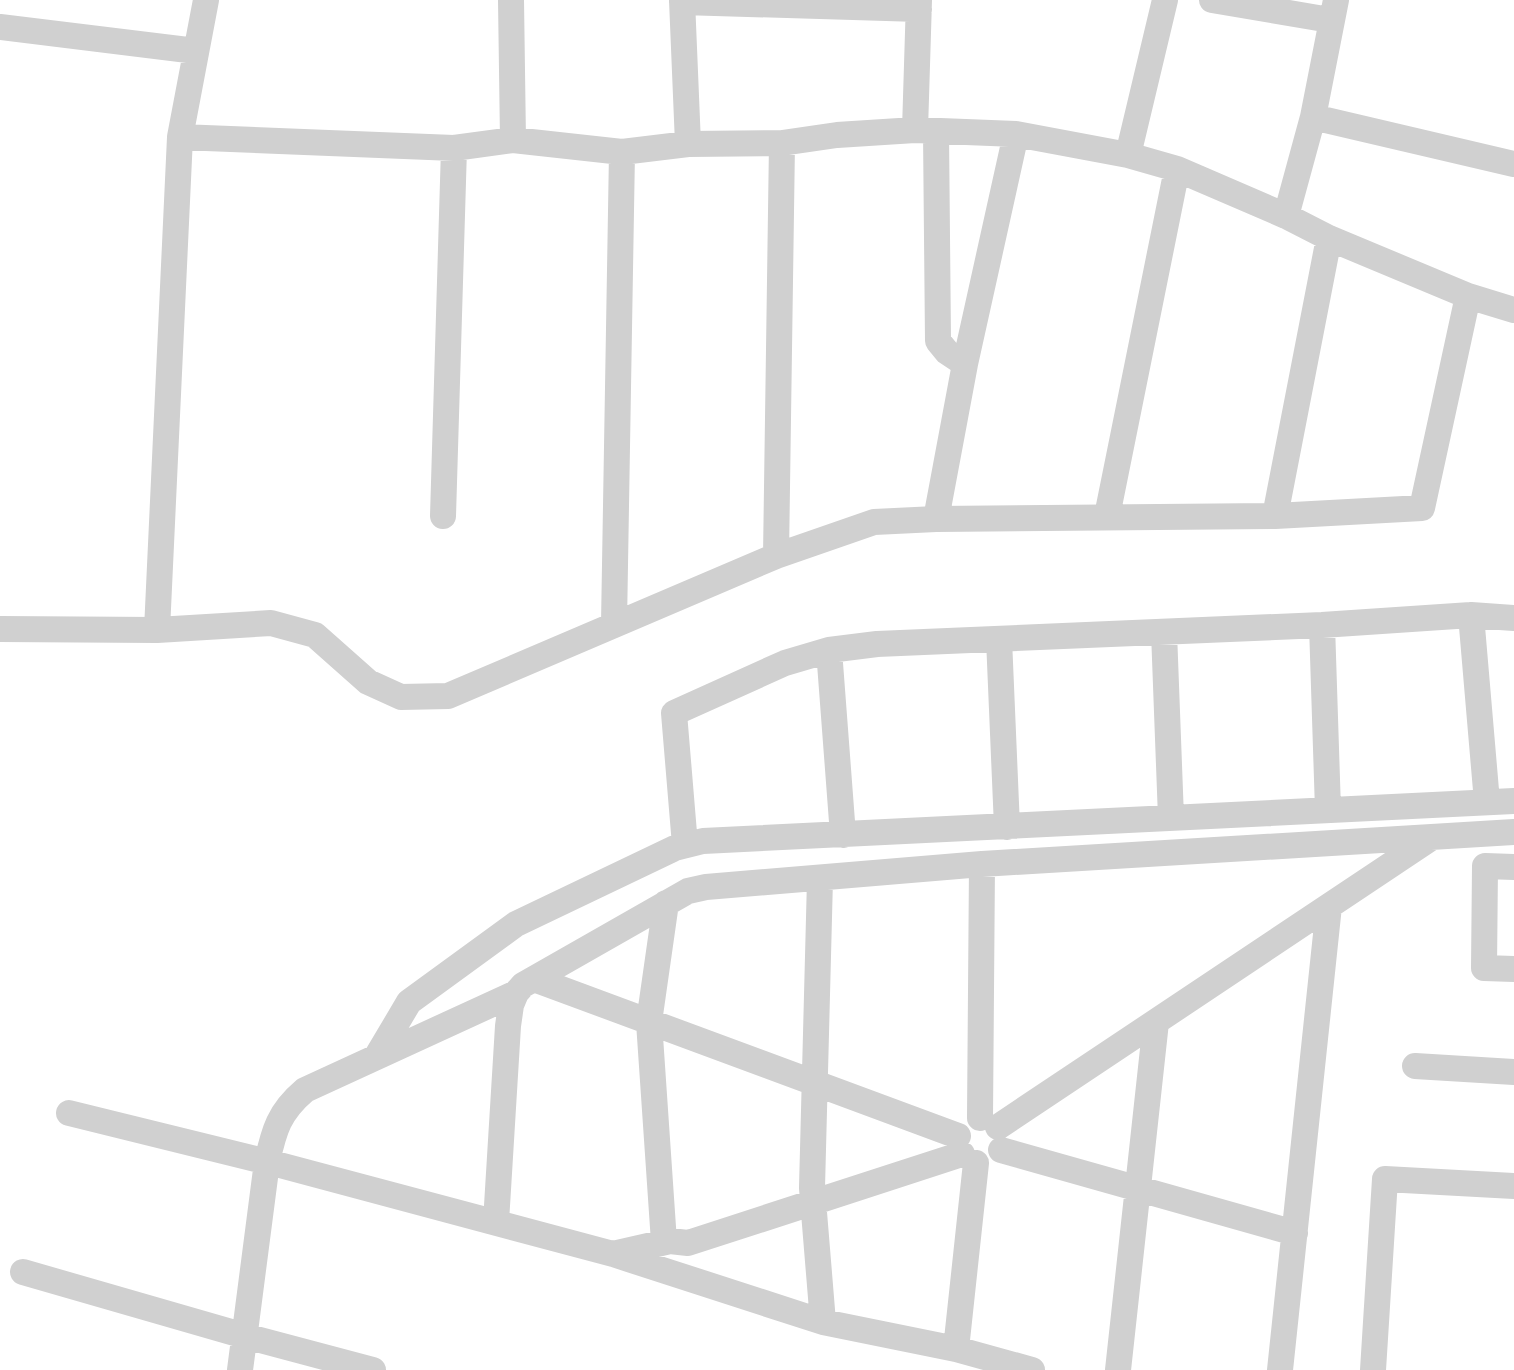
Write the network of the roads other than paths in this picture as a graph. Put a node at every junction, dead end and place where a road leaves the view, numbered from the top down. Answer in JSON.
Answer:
{"nodes":[{"id":1,"x":206,"y":0,"type":"edge"},
{"id":2,"x":511,"y":0,"type":"edge"},
{"id":3,"x":1165,"y":0,"type":"edge"},
{"id":4,"x":1212,"y":0,"type":"edge"},
{"id":5,"x":682,"y":1,"type":"edge"},
{"id":6,"x":919,"y":4,"type":"edge"},
{"id":7,"x":1333,"y":10,"type":"edge"},
{"id":8,"x":0,"y":27,"type":"edge"},
{"id":9,"x":196,"y":51,"type":"junction"},
{"id":10,"x":1313,"y":117,"type":"junction"},
{"id":11,"x":926,"y":131,"type":"junction"},
{"id":12,"x":1016,"y":134,"type":"junction"},
{"id":13,"x":180,"y":137,"type":"junction"},
{"id":14,"x":513,"y":140,"type":"junction"},
{"id":15,"x":782,"y":143,"type":"junction"},
{"id":16,"x":688,"y":144,"type":"junction"},
{"id":17,"x":454,"y":148,"type":"junction"},
{"id":18,"x":622,"y":152,"type":"junction"},
{"id":19,"x":1128,"y":155,"type":"junction"},
{"id":20,"x":1514,"y":164,"type":"edge"},
{"id":21,"x":1177,"y":169,"type":"junction"},
{"id":22,"x":1286,"y":216,"type":"junction"},
{"id":23,"x":1329,"y":238,"type":"junction"},
{"id":24,"x":1468,"y":296,"type":"junction"},
{"id":25,"x":1514,"y":310,"type":"edge"},
{"id":26,"x":965,"y":364,"type":"junction"},
{"id":27,"x":443,"y":516,"type":"dead end"},
{"id":28,"x":1107,"y":516,"type":"junction"},
{"id":29,"x":1275,"y":516,"type":"junction"},
{"id":30,"x":936,"y":519,"type":"junction"},
{"id":31,"x":776,"y":556,"type":"junction"},
{"id":32,"x":1471,"y":615,"type":"junction"},
{"id":33,"x":1514,"y":618,"type":"edge"},
{"id":34,"x":614,"y":624,"type":"junction"},
{"id":35,"x":1322,"y":625,"type":"junction"},
{"id":36,"x":0,"y":629,"type":"edge"},
{"id":37,"x":157,"y":630,"type":"junction"},
{"id":38,"x":1164,"y":632,"type":"junction"},
{"id":39,"x":999,"y":639,"type":"junction"},
{"id":40,"x":829,"y":650,"type":"junction"},
{"id":41,"x":1514,"y":801,"type":"edge"},
{"id":42,"x":1487,"y":802,"type":"junction"},
{"id":43,"x":1328,"y":810,"type":"junction"},
{"id":44,"x":1171,"y":818,"type":"junction"},
{"id":45,"x":1007,"y":827,"type":"junction"},
{"id":46,"x":1514,"y":832,"type":"edge"},
{"id":47,"x":843,"y":835,"type":"junction"},
{"id":48,"x":1432,"y":838,"type":"junction"},
{"id":49,"x":685,"y":845,"type":"junction"},
{"id":50,"x":982,"y":864,"type":"junction"},
{"id":51,"x":1514,"y":867,"type":"edge"},
{"id":52,"x":820,"y":879,"type":"junction"},
{"id":53,"x":666,"y":903,"type":"junction"},
{"id":54,"x":1329,"y":906,"type":"junction"},
{"id":55,"x":1514,"y":969,"type":"edge"},
{"id":56,"x":525,"y":986,"type":"junction"},
{"id":57,"x":649,"y":1022,"type":"junction"},
{"id":58,"x":1156,"y":1022,"type":"junction"},
{"id":59,"x":377,"y":1056,"type":"junction"},
{"id":60,"x":1415,"y":1066,"type":"dead end"},
{"id":61,"x":1514,"y":1072,"type":"edge"},
{"id":62,"x":816,"y":1083,"type":"junction"},
{"id":63,"x":69,"y":1113,"type":"dead end"},
{"id":64,"x":993,"y":1131,"type":"junction"},
{"id":65,"x":964,"y":1150,"type":"junction"},
{"id":66,"x":267,"y":1162,"type":"junction"},
{"id":67,"x":1514,"y":1186,"type":"edge"},
{"id":68,"x":1138,"y":1189,"type":"junction"},
{"id":69,"x":812,"y":1196,"type":"junction"},
{"id":70,"x":496,"y":1222,"type":"junction"},
{"id":71,"x":1295,"y":1233,"type":"junction"},
{"id":72,"x":667,"y":1242,"type":"junction"},
{"id":73,"x":613,"y":1254,"type":"junction"},
{"id":74,"x":23,"y":1272,"type":"dead end"},
{"id":75,"x":823,"y":1322,"type":"junction"},
{"id":76,"x":245,"y":1336,"type":"junction"},
{"id":77,"x":956,"y":1349,"type":"junction"},
{"id":78,"x":1016,"y":1368,"type":"edge"},
{"id":79,"x":240,"y":1370,"type":"edge"},
{"id":80,"x":373,"y":1370,"type":"edge"},
{"id":81,"x":1118,"y":1370,"type":"edge"},
{"id":82,"x":1280,"y":1370,"type":"edge"},
{"id":83,"x":1373,"y":1370,"type":"edge"}],
"edges":[{"from":1,"to":9,"type":"street"},
{"from":2,"to":14,"type":"street"},
{"from":3,"to":19,"type":"street"},
{"from":4,"to":7,"type":"street"},
{"from":5,"to":6,"type":"street"},
{"from":5,"to":16,"type":"street"},
{"from":6,"to":11,"type":"street"},
{"from":7,"to":10,"type":"street"},
{"from":8,"to":9,"type":"street"},
{"from":9,"to":13,"type":"street"},
{"from":10,"to":20,"type":"street"},
{"from":10,"to":22,"type":"street"},
{"from":11,"to":12,"type":"street"},
{"from":11,"to":15,"type":"street"},
{"from":11,"to":26,"type":"street"},
{"from":12,"to":19,"type":"street"},
{"from":12,"to":26,"type":"street"},
{"from":13,"to":17,"type":"street"},
{"from":13,"to":37,"type":"street"},
{"from":14,"to":17,"type":"street"},
{"from":14,"to":18,"type":"street"},
{"from":15,"to":16,"type":"street"},
{"from":15,"to":31,"type":"street"},
{"from":16,"to":18,"type":"street"},
{"from":17,"to":27,"type":"street"},
{"from":18,"to":34,"type":"street"},
{"from":19,"to":21,"type":"street"},
{"from":21,"to":22,"type":"street"},
{"from":21,"to":28,"type":"street"},
{"from":22,"to":23,"type":"street"},
{"from":23,"to":24,"type":"street"},
{"from":23,"to":29,"type":"street"},
{"from":24,"to":25,"type":"street"},
{"from":24,"to":29,"type":"street"},
{"from":26,"to":30,"type":"street"},
{"from":28,"to":29,"type":"street"},
{"from":28,"to":30,"type":"street"},
{"from":30,"to":31,"type":"street"},
{"from":31,"to":34,"type":"street"},
{"from":32,"to":33,"type":"street"},
{"from":32,"to":35,"type":"street"},
{"from":32,"to":42,"type":"street"},
{"from":34,"to":37,"type":"street"},
{"from":35,"to":38,"type":"street"},
{"from":35,"to":43,"type":"street"},
{"from":36,"to":37,"type":"street"},
{"from":38,"to":39,"type":"street"},
{"from":38,"to":44,"type":"street"},
{"from":39,"to":40,"type":"street"},
{"from":39,"to":45,"type":"street"},
{"from":40,"to":47,"type":"street"},
{"from":40,"to":49,"type":"street"},
{"from":41,"to":42,"type":"street"},
{"from":42,"to":43,"type":"street"},
{"from":43,"to":44,"type":"street"},
{"from":44,"to":45,"type":"street"},
{"from":45,"to":47,"type":"street"},
{"from":46,"to":48,"type":"street"},
{"from":47,"to":49,"type":"street"},
{"from":48,"to":50,"type":"street"},
{"from":48,"to":54,"type":"street"},
{"from":49,"to":59,"type":"street"},
{"from":50,"to":52,"type":"street"},
{"from":50,"to":64,"type":"street"},
{"from":51,"to":55,"type":"street"},
{"from":52,"to":53,"type":"street"},
{"from":52,"to":62,"type":"street"},
{"from":53,"to":56,"type":"street"},
{"from":53,"to":57,"type":"street"},
{"from":54,"to":58,"type":"street"},
{"from":54,"to":71,"type":"street"},
{"from":56,"to":57,"type":"street"},
{"from":56,"to":59,"type":"street"},
{"from":56,"to":70,"type":"street"},
{"from":57,"to":62,"type":"street"},
{"from":57,"to":72,"type":"street"},
{"from":58,"to":64,"type":"street"},
{"from":58,"to":68,"type":"street"},
{"from":59,"to":66,"type":"street"},
{"from":60,"to":61,"type":"street"},
{"from":62,"to":65,"type":"street"},
{"from":62,"to":69,"type":"street"},
{"from":63,"to":66,"type":"street"},
{"from":64,"to":65,"type":"street"},
{"from":64,"to":65,"type":"street"},
{"from":64,"to":68,"type":"street"},
{"from":65,"to":69,"type":"street"},
{"from":65,"to":77,"type":"street"},
{"from":66,"to":70,"type":"street"},
{"from":66,"to":76,"type":"street"},
{"from":67,"to":83,"type":"street"},
{"from":68,"to":71,"type":"street"},
{"from":68,"to":81,"type":"street"},
{"from":69,"to":72,"type":"street"},
{"from":69,"to":75,"type":"street"},
{"from":70,"to":73,"type":"street"},
{"from":71,"to":82,"type":"street"},
{"from":72,"to":73,"type":"street"},
{"from":73,"to":75,"type":"street"},
{"from":74,"to":76,"type":"street"},
{"from":75,"to":77,"type":"street"},
{"from":76,"to":79,"type":"street"},
{"from":76,"to":80,"type":"street"},
{"from":77,"to":78,"type":"street"}]}
